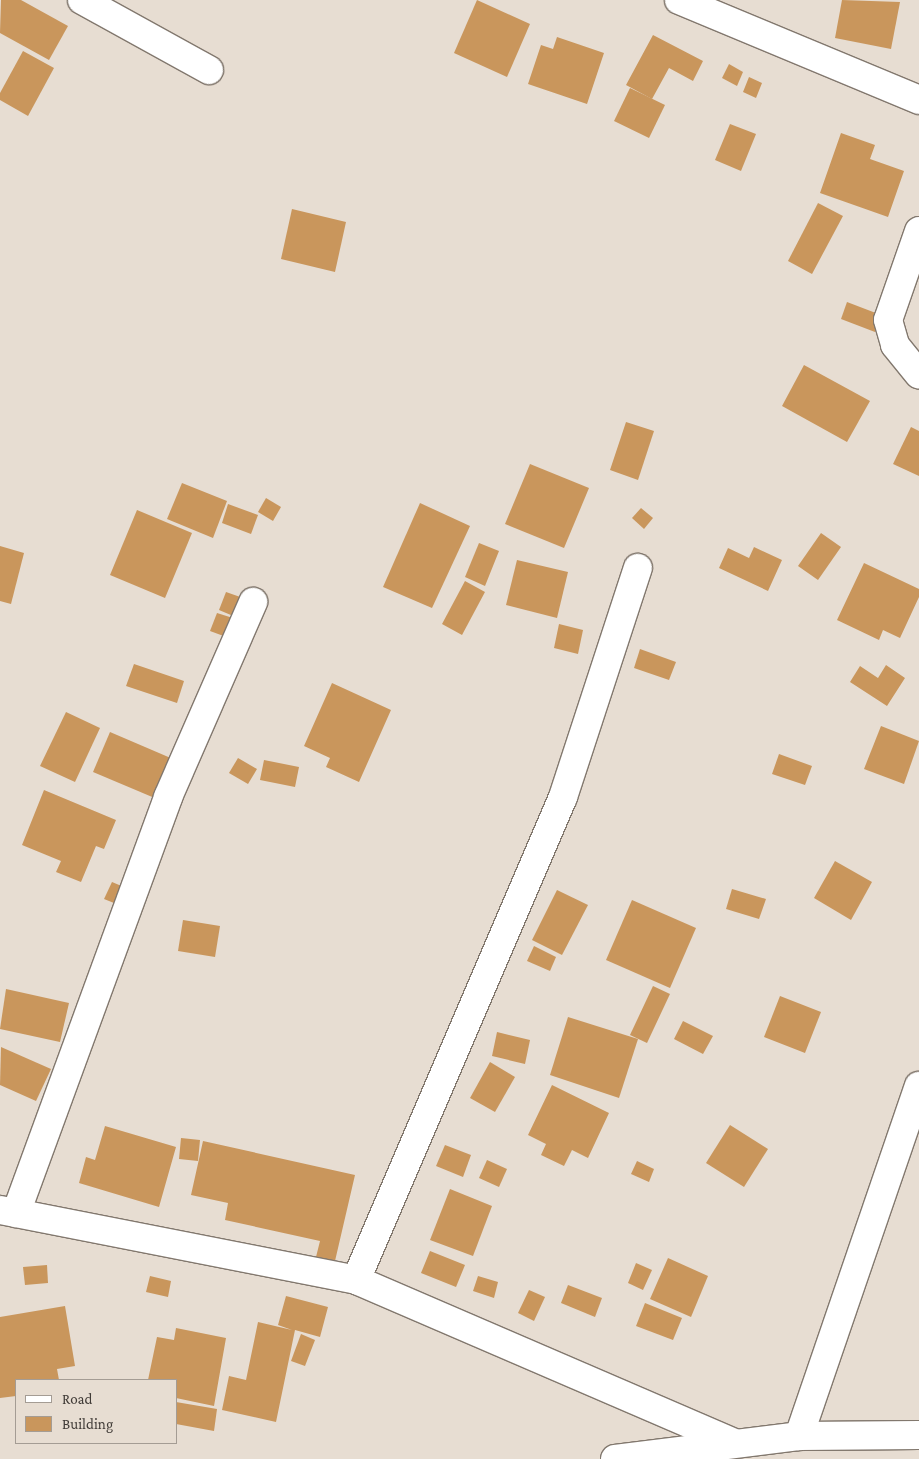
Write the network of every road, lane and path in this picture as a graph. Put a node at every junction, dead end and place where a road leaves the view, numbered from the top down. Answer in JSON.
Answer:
{"nodes":[{"id":1,"x":82,"y":0,"type":"edge"},
{"id":2,"x":680,"y":0,"type":"edge"},
{"id":3,"x":209,"y":70,"type":"dead end"},
{"id":4,"x":919,"y":100,"type":"edge"},
{"id":5,"x":919,"y":230,"type":"edge"},
{"id":6,"x":919,"y":375,"type":"edge"},
{"id":7,"x":638,"y":568,"type":"dead end"},
{"id":8,"x":253,"y":602,"type":"dead end"},
{"id":9,"x":919,"y":1086,"type":"edge"},
{"id":10,"x":8,"y":1211,"type":"edge"},
{"id":11,"x":356,"y":1280,"type":"junction"},
{"id":12,"x":919,"y":1435,"type":"edge"},
{"id":13,"x":799,"y":1436,"type":"junction"},
{"id":14,"x":732,"y":1442,"type":"junction"},
{"id":15,"x":615,"y":1459,"type":"edge"}],
"edges":[{"from":1,"to":3,"type":"street"},
{"from":2,"to":4,"type":"street"},
{"from":5,"to":6,"type":"street"},
{"from":7,"to":11,"type":"street"},
{"from":8,"to":10,"type":"street"},
{"from":9,"to":13,"type":"street"},
{"from":10,"to":11,"type":"street"},
{"from":11,"to":14,"type":"street"},
{"from":12,"to":13,"type":"street"},
{"from":13,"to":14,"type":"street"},
{"from":14,"to":15,"type":"street"}]}
